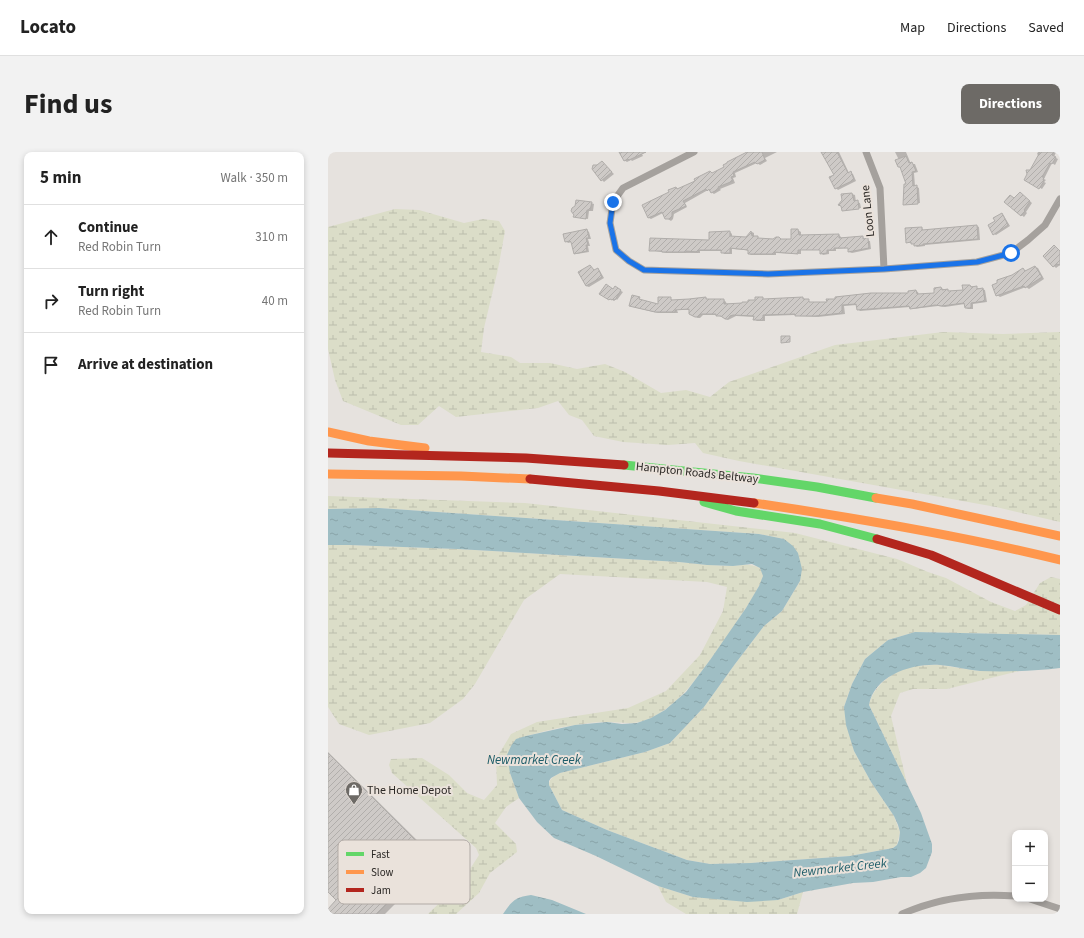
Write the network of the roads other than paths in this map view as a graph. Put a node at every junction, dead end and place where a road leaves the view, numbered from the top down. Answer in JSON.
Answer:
{"nodes":[{"id":1,"x":694,"y":152,"type":"edge"},
{"id":2,"x":866,"y":152,"type":"edge"},
{"id":3,"x":1060,"y":199,"type":"edge"},
{"id":4,"x":884,"y":269,"type":"junction"},
{"id":5,"x":328,"y":432,"type":"edge"},
{"id":6,"x":328,"y":453,"type":"edge"},
{"id":7,"x":492,"y":457,"type":"junction"},
{"id":8,"x":328,"y":474,"type":"edge"},
{"id":9,"x":374,"y":474,"type":"junction"},
{"id":10,"x":328,"y":480,"type":"edge"},
{"id":11,"x":666,"y":491,"type":"junction"},
{"id":12,"x":1060,"y":536,"type":"edge"},
{"id":13,"x":1060,"y":560,"type":"edge"},
{"id":14,"x":1060,"y":610,"type":"edge"},
{"id":15,"x":1012,"y":896,"type":"edge"},
{"id":16,"x":1039,"y":902,"type":"edge"},
{"id":17,"x":1060,"y":909,"type":"edge"},
{"id":18,"x":902,"y":914,"type":"edge"}],
"edges":[{"from":1,"to":4,"type":"street"},
{"from":2,"to":4,"type":"street","name":"Loon Lane"},
{"from":3,"to":4,"type":"street"},
{"from":5,"to":7,"type":"highway"},
{"from":6,"to":7,"type":"highway","name":"Hampton Roads Beltway"},
{"from":7,"to":12,"type":"highway","name":"Hampton Roads Beltway"},
{"from":8,"to":9,"type":"highway","name":"Hampton Roads Beltway"},
{"from":9,"to":10,"type":"highway"},
{"from":9,"to":11,"type":"highway","name":"Hampton Roads Beltway"},
{"from":11,"to":13,"type":"highway"},
{"from":11,"to":14,"type":"highway"},
{"from":15,"to":18,"type":"street"},
{"from":16,"to":17,"type":"street"}]}
